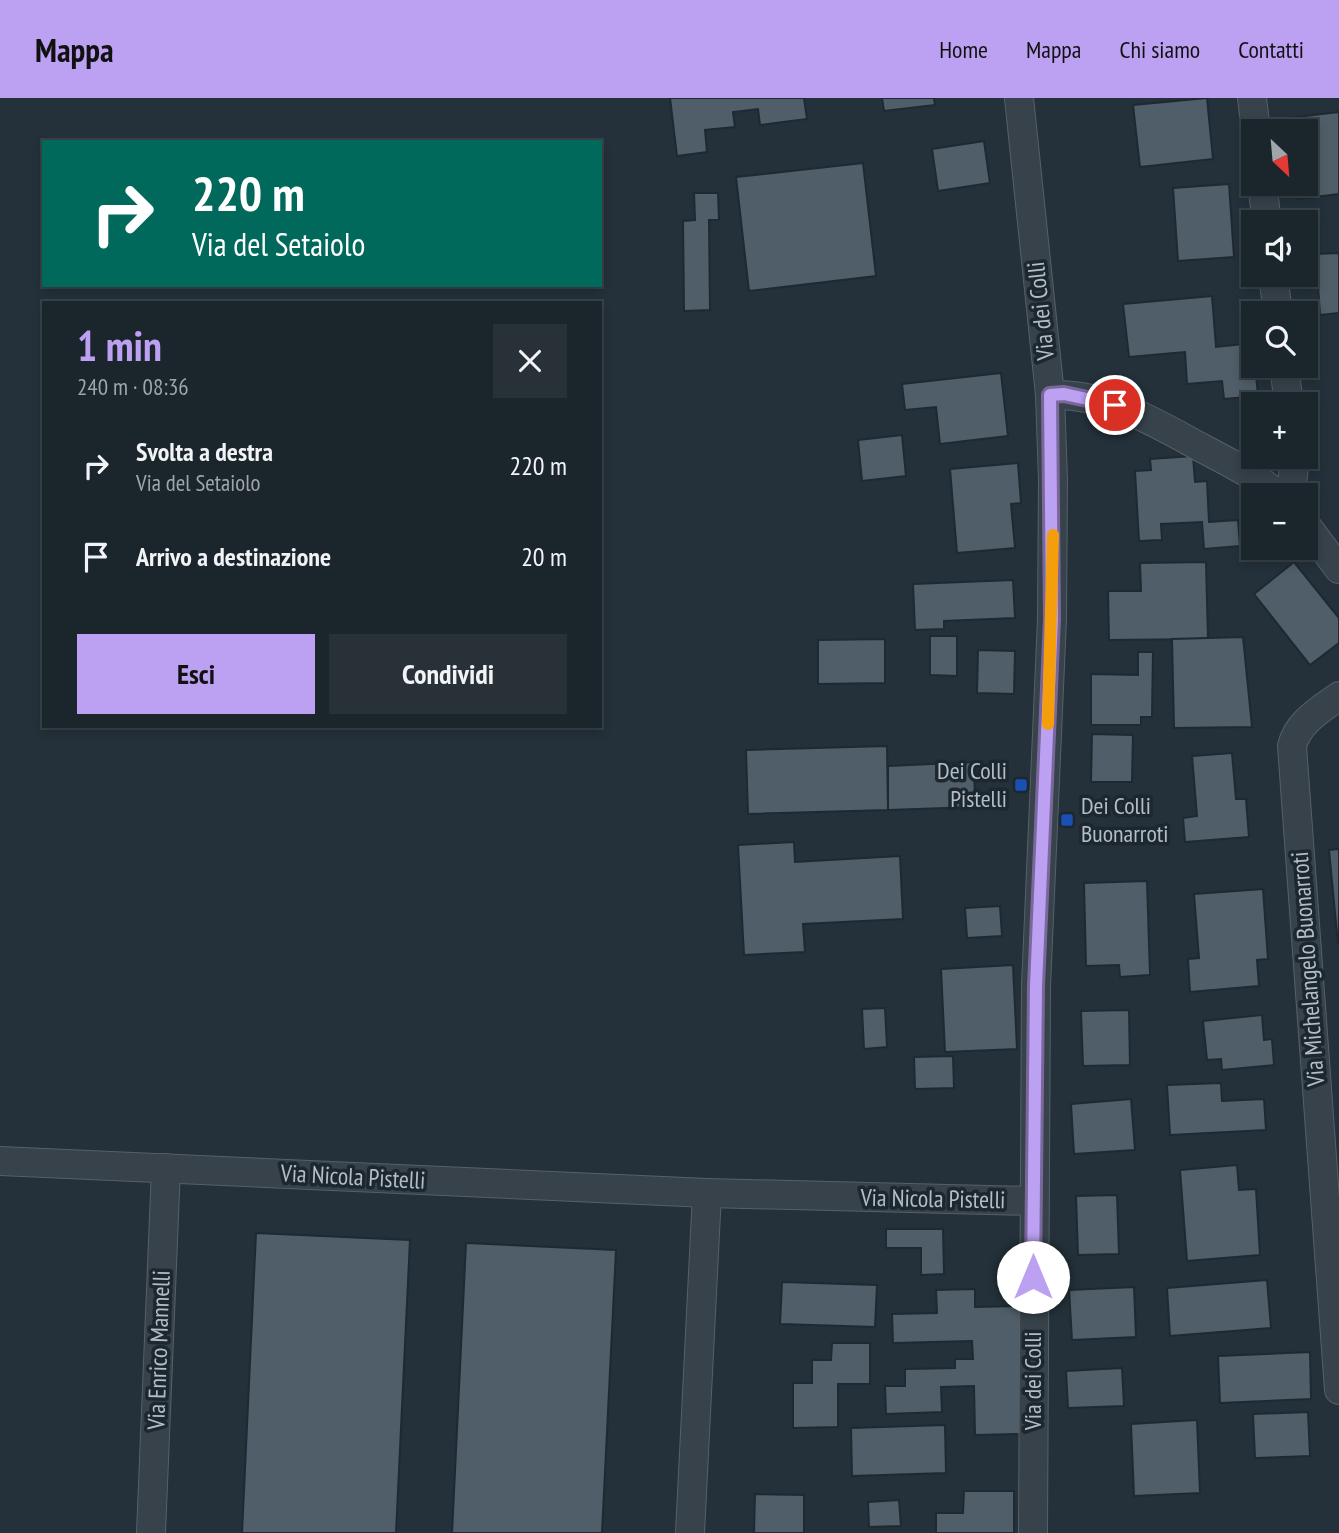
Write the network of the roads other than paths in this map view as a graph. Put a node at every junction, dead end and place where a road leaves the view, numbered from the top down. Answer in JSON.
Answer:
{"nodes":[{"id":1,"x":1019,"y":98,"type":"edge"},
{"id":2,"x":1252,"y":98,"type":"edge"},
{"id":3,"x":1255,"y":119,"type":"edge"},
{"id":4,"x":1050,"y":395,"type":"junction"},
{"id":5,"x":1264,"y":483,"type":"edge"},
{"id":6,"x":1318,"y":541,"type":"edge"},
{"id":7,"x":1339,"y":569,"type":"edge"},
{"id":8,"x":1339,"y":696,"type":"edge"},
{"id":9,"x":0,"y":1161,"type":"edge"},
{"id":10,"x":166,"y":1168,"type":"junction"},
{"id":11,"x":707,"y":1193,"type":"junction"},
{"id":12,"x":1033,"y":1201,"type":"junction"},
{"id":13,"x":1339,"y":1390,"type":"edge"},
{"id":14,"x":151,"y":1533,"type":"edge"},
{"id":15,"x":690,"y":1533,"type":"edge"},
{"id":16,"x":1033,"y":1533,"type":"edge"}],
"edges":[{"from":1,"to":4,"type":"street","name":"Via dei Colli"},
{"from":2,"to":3,"type":"street"},
{"from":4,"to":5,"type":"street"},
{"from":4,"to":12,"type":"street","name":"Via dei Colli"},
{"from":6,"to":7,"type":"street"},
{"from":8,"to":13,"type":"street","name":"Via Michelangelo Buonarroti"},
{"from":9,"to":10,"type":"street","name":"Via Nicola Pistelli"},
{"from":10,"to":11,"type":"street","name":"Via Nicola Pistelli"},
{"from":10,"to":14,"type":"street","name":"Via Enrico Mannelli"},
{"from":11,"to":12,"type":"street","name":"Via Nicola Pistelli"},
{"from":11,"to":15,"type":"street"},
{"from":12,"to":16,"type":"street","name":"Via dei Colli"}]}
